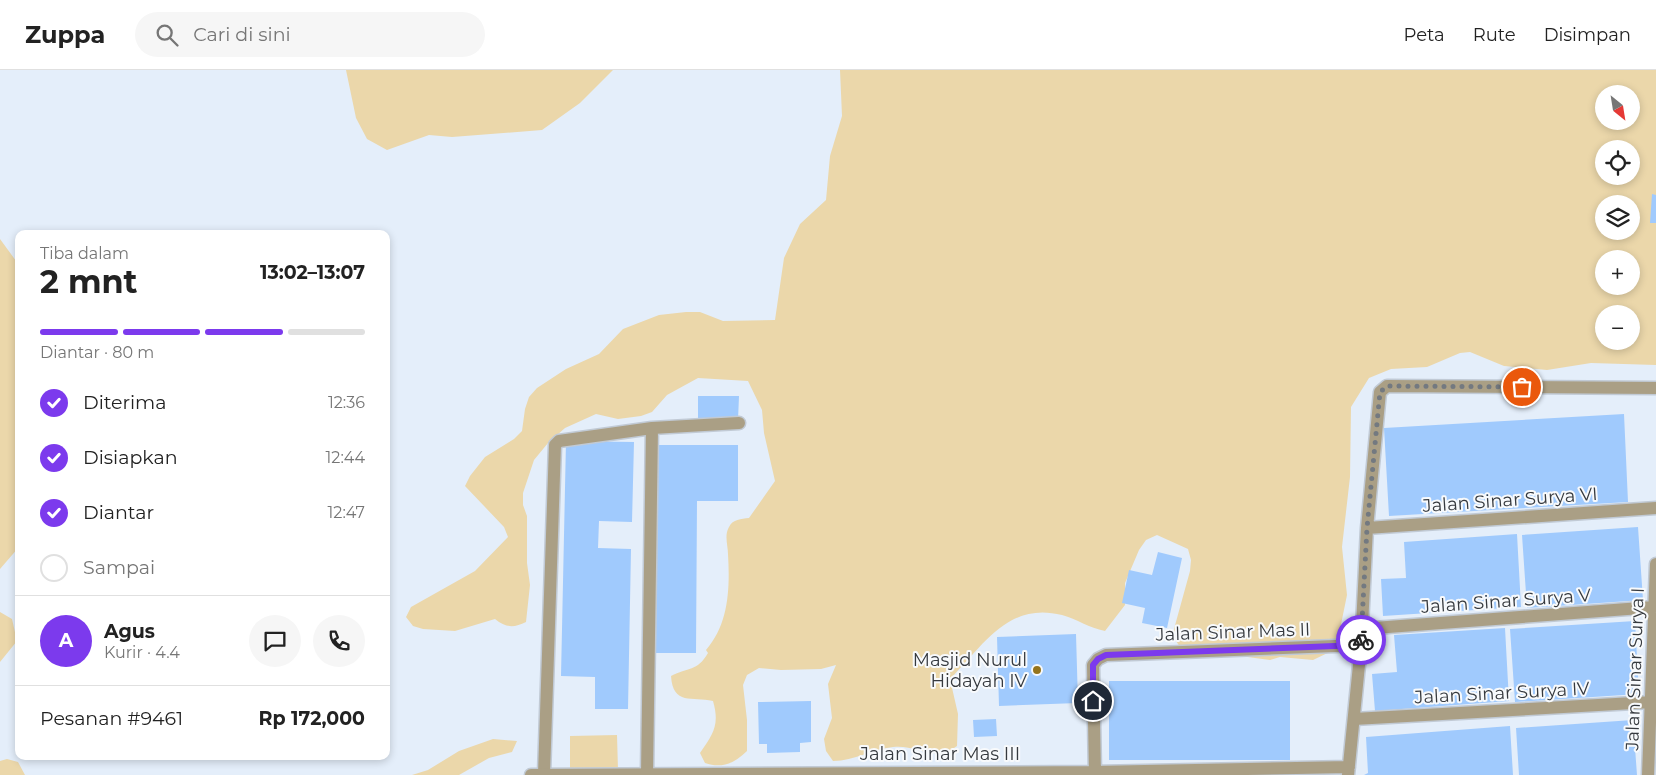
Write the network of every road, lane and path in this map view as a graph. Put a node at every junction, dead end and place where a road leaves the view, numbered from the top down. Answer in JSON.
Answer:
{"nodes":[{"id":1,"x":1656,"y":388,"type":"edge"},
{"id":2,"x":739,"y":423,"type":"dead end"},
{"id":3,"x":652,"y":428,"type":"junction"},
{"id":4,"x":1656,"y":508,"type":"edge"},
{"id":5,"x":1367,"y":528,"type":"junction"},
{"id":6,"x":1656,"y":564,"type":"edge"},
{"id":7,"x":1654,"y":607,"type":"junction"},
{"id":8,"x":1361,"y":629,"type":"junction"},
{"id":9,"x":1361,"y":645,"type":"junction"},
{"id":10,"x":1651,"y":702,"type":"junction"},
{"id":11,"x":1354,"y":719,"type":"junction"},
{"id":12,"x":1349,"y":771,"type":"edge"},
{"id":13,"x":1094,"y":773,"type":"edge"},
{"id":14,"x":544,"y":774,"type":"edge"},
{"id":15,"x":647,"y":774,"type":"junction"},
{"id":16,"x":753,"y":774,"type":"edge"},
{"id":17,"x":531,"y":775,"type":"edge"},
{"id":18,"x":1648,"y":775,"type":"edge"}],
"edges":[{"from":1,"to":5,"type":"street"},
{"from":2,"to":3,"type":"street"},
{"from":3,"to":14,"type":"street"},
{"from":3,"to":15,"type":"street"},
{"from":4,"to":5,"type":"street","name":"Jalan Sinar Surya VI"},
{"from":5,"to":8,"type":"street"},
{"from":6,"to":7,"type":"street","name":"Jalan Sinar Surya I"},
{"from":7,"to":8,"type":"street","name":"Jalan Sinar Surya V"},
{"from":7,"to":10,"type":"street","name":"Jalan Sinar Surya I"},
{"from":8,"to":9,"type":"street"},
{"from":9,"to":11,"type":"street"},
{"from":9,"to":13,"type":"street","name":"Jalan Sinar Mas II"},
{"from":10,"to":11,"type":"street","name":"Jalan Sinar Surya IV"},
{"from":10,"to":18,"type":"street","name":"Jalan Sinar Surya I"},
{"from":11,"to":12,"type":"street"},
{"from":12,"to":13,"type":"street","name":"Jalan Sinar Mas III"},
{"from":13,"to":16,"type":"street","name":"Jalan Sinar Mas III"},
{"from":14,"to":15,"type":"street","name":"Jalan Sinar Mas III"},
{"from":14,"to":17,"type":"street","name":"Jalan Sinar Mas III"},
{"from":15,"to":16,"type":"street","name":"Jalan Sinar Mas III"}]}
